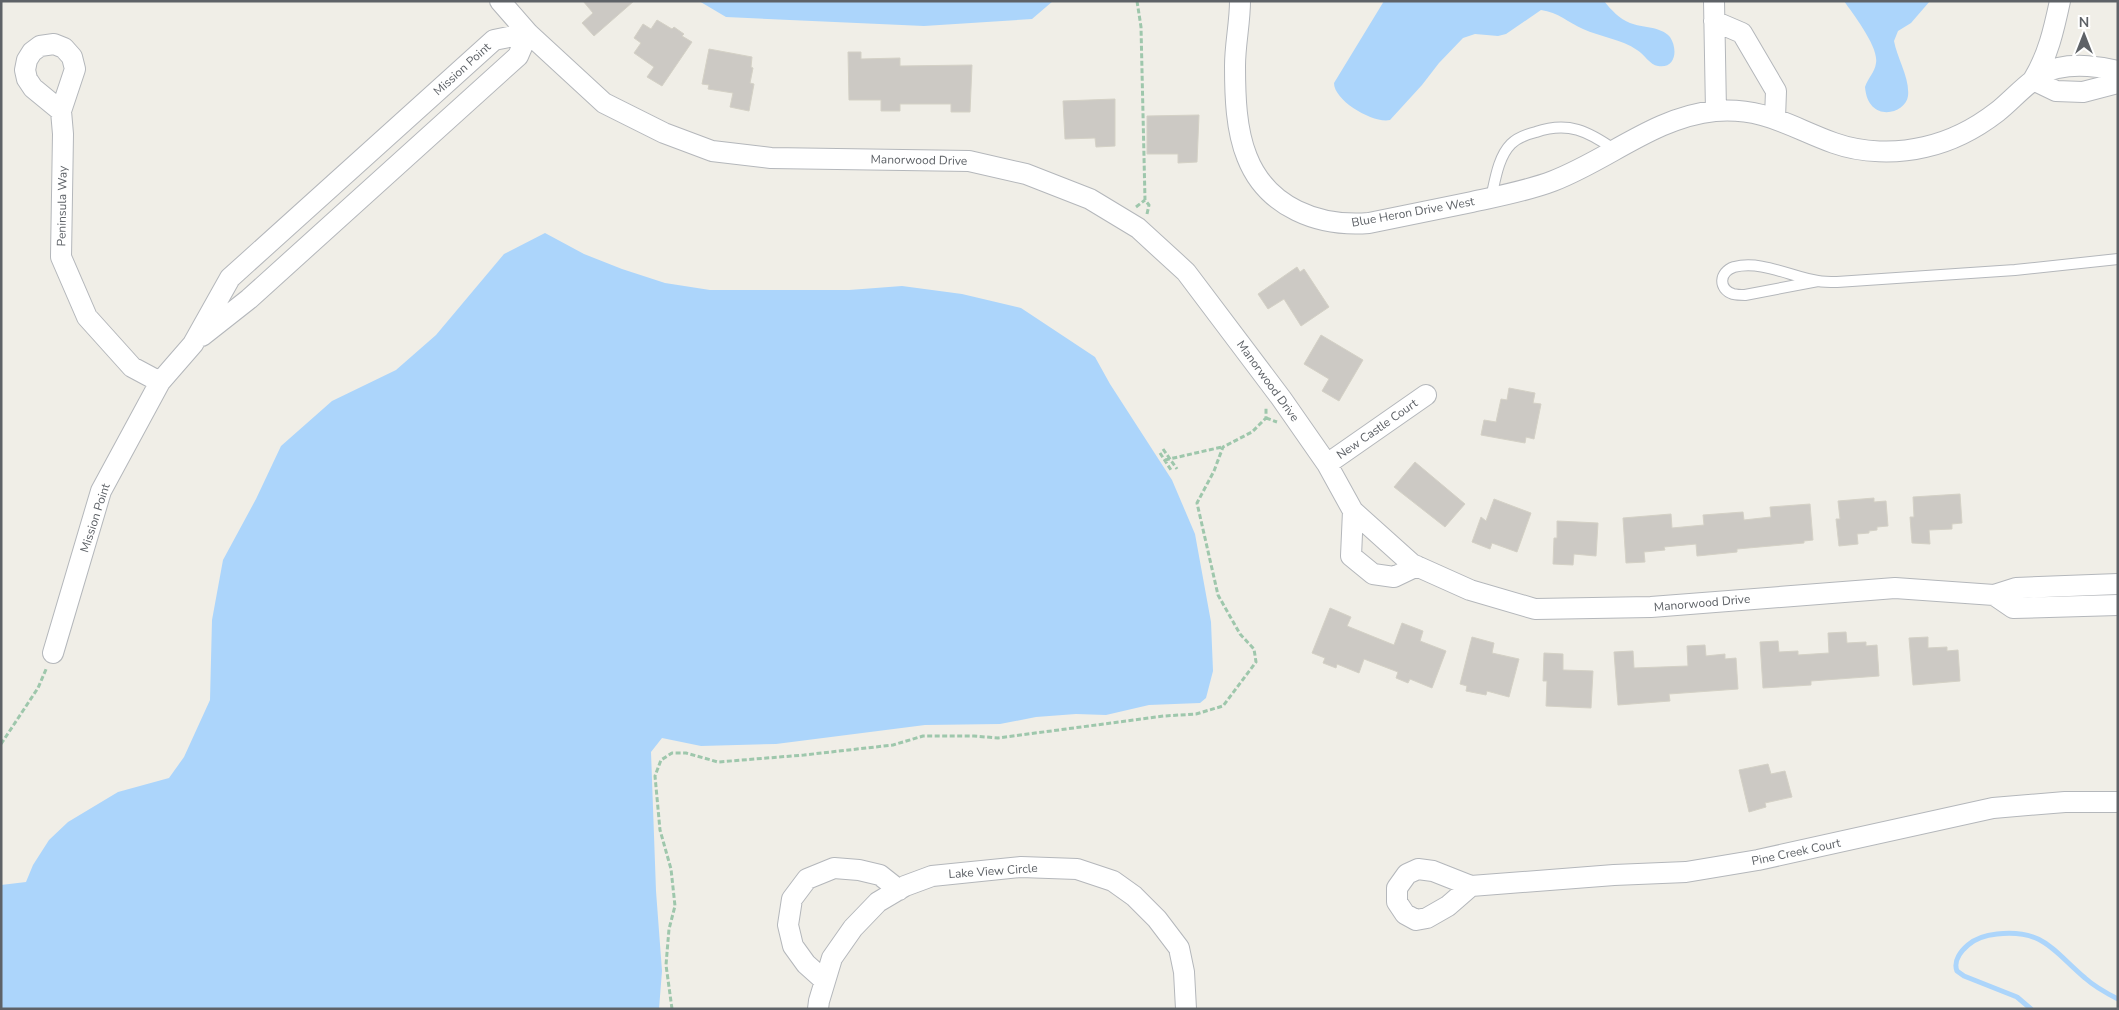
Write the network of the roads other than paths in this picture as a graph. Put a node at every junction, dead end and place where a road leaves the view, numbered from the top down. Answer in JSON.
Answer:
{"nodes":[{"id":1,"x":500,"y":1,"type":"edge"},
{"id":2,"x":1714,"y":1,"type":"edge"},
{"id":3,"x":2060,"y":1,"type":"edge"},
{"id":4,"x":1242,"y":2,"type":"edge"},
{"id":5,"x":1714,"y":22,"type":"junction"},
{"id":6,"x":528,"y":33,"type":"junction"},
{"id":7,"x":2118,"y":71,"type":"edge"},
{"id":8,"x":2033,"y":80,"type":"junction"},
{"id":9,"x":2118,"y":83,"type":"edge"},
{"id":10,"x":61,"y":111,"type":"dead end"},
{"id":11,"x":1716,"y":111,"type":"junction"},
{"id":12,"x":1775,"y":118,"type":"junction"},
{"id":13,"x":1615,"y":150,"type":"junction"},
{"id":14,"x":1491,"y":198,"type":"junction"},
{"id":15,"x":2118,"y":259,"type":"edge"},
{"id":16,"x":1818,"y":281,"type":"junction"},
{"id":17,"x":192,"y":344,"type":"junction"},
{"id":18,"x":160,"y":382,"type":"junction"},
{"id":19,"x":1426,"y":395,"type":"dead end"},
{"id":20,"x":1327,"y":464,"type":"junction"},
{"id":21,"x":1353,"y":511,"type":"junction"},
{"id":22,"x":1417,"y":566,"type":"junction"},
{"id":23,"x":2118,"y":584,"type":"edge"},
{"id":24,"x":1994,"y":595,"type":"junction"},
{"id":25,"x":2118,"y":604,"type":"edge"},
{"id":26,"x":53,"y":653,"type":"road end"},
{"id":27,"x":2118,"y":802,"type":"edge"},
{"id":28,"x":1471,"y":886,"type":"dead end"},
{"id":29,"x":899,"y":890,"type":"junction"},
{"id":30,"x":825,"y":981,"type":"junction"},
{"id":31,"x":818,"y":1009,"type":"edge"},
{"id":32,"x":1186,"y":1009,"type":"edge"}],
"edges":[{"from":1,"to":6,"type":"street","name":"Manorwood Drive"},
{"from":2,"to":5,"type":"street"},
{"from":3,"to":8,"type":"street"},
{"from":4,"to":14,"type":"street","name":"Blue Heron Drive West"},
{"from":5,"to":11,"type":"street"},
{"from":5,"to":12,"type":"street"},
{"from":6,"to":17,"type":"street","name":"Mission Point"},
{"from":6,"to":17,"type":"street","name":"Mission Point"},
{"from":6,"to":20,"type":"street","name":"Manorwood Drive"},
{"from":7,"to":8,"type":"street"},
{"from":8,"to":9,"type":"street"},
{"from":8,"to":12,"type":"street","name":"Blue Heron Drive West"},
{"from":10,"to":18,"type":"street","name":"Peninsula Way"},
{"from":11,"to":12,"type":"street","name":"Blue Heron Drive West"},
{"from":11,"to":13,"type":"street","name":"Blue Heron Drive West"},
{"from":13,"to":14,"type":"street","name":"Blue Heron Drive West"},
{"from":13,"to":14,"type":"lane"},
{"from":15,"to":16,"type":"lane"},
{"from":16,"to":16,"type":"lane"},
{"from":17,"to":18,"type":"street","name":"Mission Point"},
{"from":18,"to":26,"type":"street","name":"Mission Point"},
{"from":19,"to":20,"type":"street","name":"New Castle Court"},
{"from":20,"to":21,"type":"street","name":"Manorwood Drive"},
{"from":21,"to":22,"type":"street","name":"Manorwood Drive"},
{"from":21,"to":22,"type":"street"},
{"from":22,"to":24,"type":"street","name":"Manorwood Drive"},
{"from":23,"to":24,"type":"street","name":"Manorwood Drive"},
{"from":24,"to":25,"type":"street","name":"Manorwood Drive"},
{"from":27,"to":28,"type":"street","name":"Pine Creek Court"},
{"from":29,"to":30,"type":"street","name":"Lake View Circle"},
{"from":29,"to":30,"type":"street"},
{"from":29,"to":32,"type":"street","name":"Lake View Circle"},
{"from":30,"to":31,"type":"street","name":"Lake View Circle"}]}
